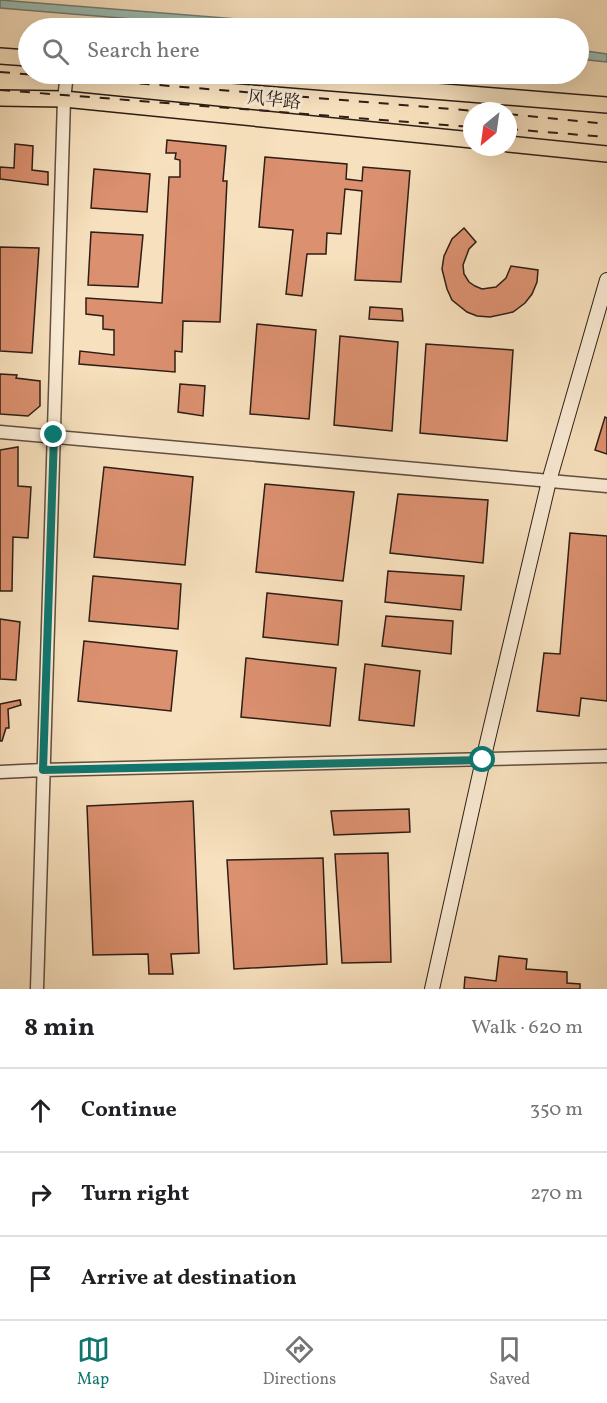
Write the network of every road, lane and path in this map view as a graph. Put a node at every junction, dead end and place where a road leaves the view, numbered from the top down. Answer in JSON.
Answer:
{"nodes":[{"id":1,"x":0,"y":56,"type":"edge"},
{"id":2,"x":18,"y":57,"type":"edge"},
{"id":3,"x":66,"y":84,"type":"edge"},
{"id":4,"x":345,"y":84,"type":"edge"},
{"id":5,"x":0,"y":98,"type":"edge"},
{"id":6,"x":64,"y":99,"type":"junction"},
{"id":7,"x":607,"y":105,"type":"edge"},
{"id":8,"x":463,"y":139,"type":"edge"},
{"id":9,"x":517,"y":145,"type":"edge"},
{"id":10,"x":607,"y":154,"type":"edge"},
{"id":11,"x":607,"y":280,"type":"edge"},
{"id":12,"x":0,"y":432,"type":"edge"},
{"id":13,"x":54,"y":435,"type":"junction"},
{"id":14,"x":549,"y":481,"type":"junction"},
{"id":15,"x":607,"y":486,"type":"edge"},
{"id":16,"x":607,"y":756,"type":"edge"},
{"id":17,"x":483,"y":760,"type":"junction"},
{"id":18,"x":43,"y":770,"type":"junction"},
{"id":19,"x":0,"y":772,"type":"edge"},
{"id":20,"x":37,"y":989,"type":"edge"},
{"id":21,"x":432,"y":989,"type":"edge"}],
"edges":[{"from":1,"to":2,"type":"main road"},
{"from":3,"to":6,"type":"street"},
{"from":4,"to":7,"type":"main road"},
{"from":5,"to":6,"type":"main road","name":"风华路"},
{"from":6,"to":8,"type":"main road","name":"风华路"},
{"from":6,"to":13,"type":"street"},
{"from":9,"to":10,"type":"main road"},
{"from":11,"to":14,"type":"main road"},
{"from":12,"to":13,"type":"street"},
{"from":13,"to":14,"type":"street"},
{"from":13,"to":18,"type":"street"},
{"from":14,"to":15,"type":"street"},
{"from":14,"to":17,"type":"main road"},
{"from":16,"to":17,"type":"street"},
{"from":17,"to":18,"type":"street"},
{"from":17,"to":21,"type":"main road"},
{"from":18,"to":19,"type":"street"},
{"from":18,"to":20,"type":"street"}]}
